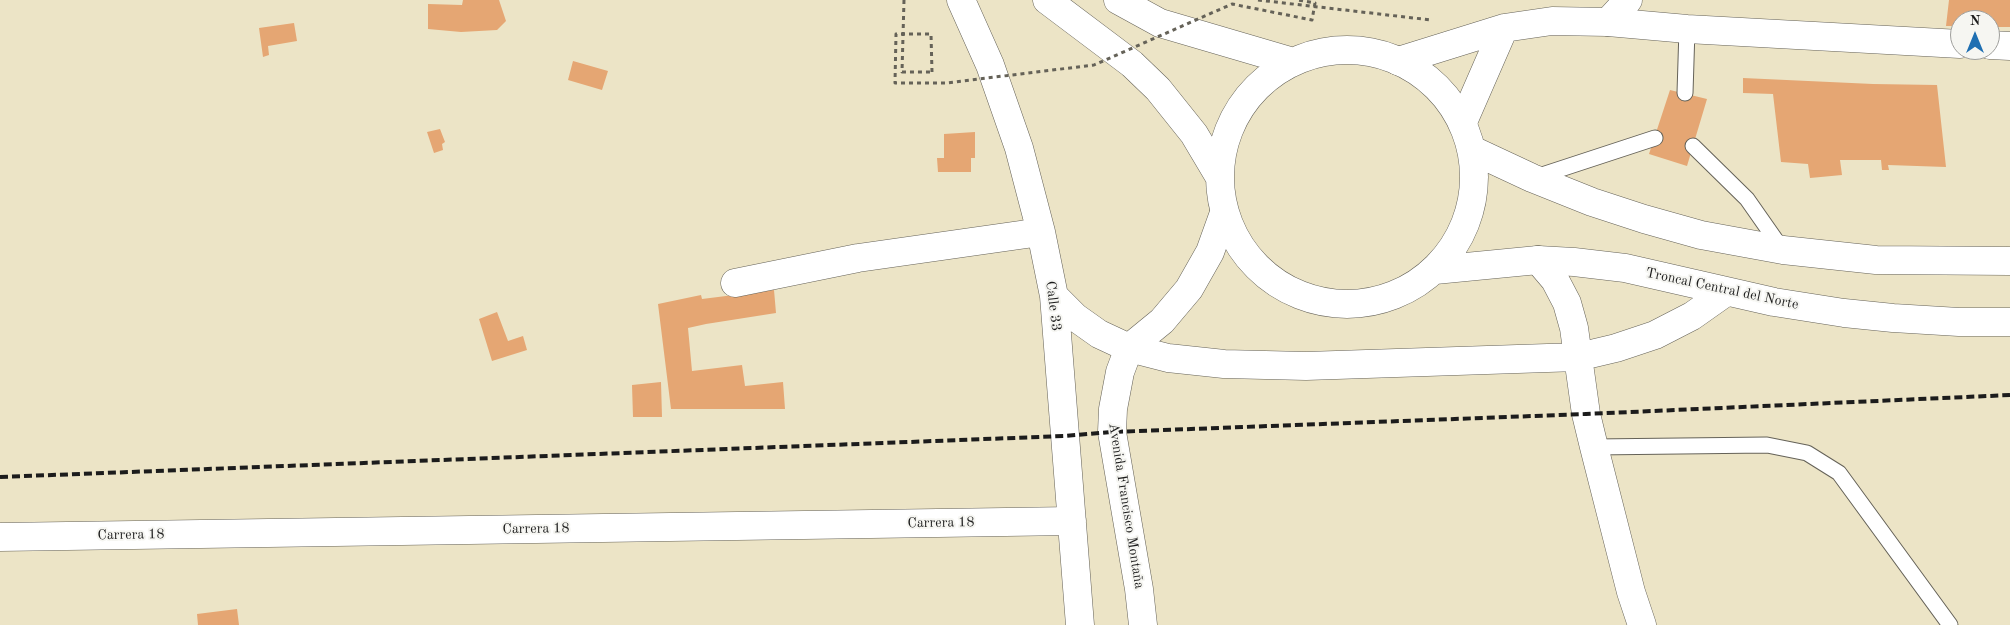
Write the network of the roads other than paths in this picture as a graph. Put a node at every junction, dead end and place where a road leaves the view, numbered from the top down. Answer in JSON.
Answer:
{"nodes":[{"id":1,"x":961,"y":0,"type":"edge"},
{"id":2,"x":1047,"y":0,"type":"edge"},
{"id":3,"x":1118,"y":0,"type":"edge"},
{"id":4,"x":1628,"y":0,"type":"edge"},
{"id":5,"x":1608,"y":11,"type":"edge"},
{"id":6,"x":1504,"y":28,"type":"junction"},
{"id":7,"x":1687,"y":29,"type":"junction"},
{"id":8,"x":1950,"y":43,"type":"edge"},
{"id":9,"x":1398,"y":60,"type":"junction"},
{"id":10,"x":1293,"y":62,"type":"junction"},
{"id":11,"x":1685,"y":93,"type":"dead end"},
{"id":12,"x":1462,"y":122,"type":"junction"},
{"id":13,"x":1655,"y":138,"type":"dead end"},
{"id":14,"x":1693,"y":146,"type":"dead end"},
{"id":15,"x":1472,"y":150,"type":"junction"},
{"id":16,"x":1218,"y":176,"type":"junction"},
{"id":17,"x":1532,"y":178,"type":"junction"},
{"id":18,"x":1224,"y":213,"type":"junction"},
{"id":19,"x":1041,"y":232,"type":"junction"},
{"id":20,"x":1783,"y":250,"type":"junction"},
{"id":21,"x":1538,"y":260,"type":"junction"},
{"id":22,"x":2010,"y":261,"type":"edge"},
{"id":23,"x":1435,"y":270,"type":"junction"},
{"id":24,"x":735,"y":283,"type":"dead end"},
{"id":25,"x":1726,"y":292,"type":"junction"},
{"id":26,"x":1054,"y":296,"type":"junction"},
{"id":27,"x":2010,"y":322,"type":"edge"},
{"id":28,"x":1129,"y":348,"type":"junction"},
{"id":29,"x":1578,"y":357,"type":"junction"},
{"id":30,"x":1594,"y":447,"type":"junction"},
{"id":31,"x":1072,"y":521,"type":"junction"},
{"id":32,"x":0,"y":537,"type":"edge"},
{"id":33,"x":1080,"y":625,"type":"edge"},
{"id":34,"x":1143,"y":625,"type":"edge"},
{"id":35,"x":1642,"y":625,"type":"edge"},
{"id":36,"x":1950,"y":625,"type":"edge"}],
"edges":[{"from":1,"to":19,"type":"main road","name":"Calle 33"},
{"from":2,"to":16,"type":"main road"},
{"from":3,"to":10,"type":"main road"},
{"from":4,"to":5,"type":"main road"},
{"from":5,"to":6,"type":"main road"},
{"from":5,"to":7,"type":"main road"},
{"from":6,"to":9,"type":"main road"},
{"from":6,"to":12,"type":"main road"},
{"from":7,"to":8,"type":"main road"},
{"from":7,"to":11,"type":"lane"},
{"from":9,"to":10,"type":"main road"},
{"from":9,"to":12,"type":"main road"},
{"from":10,"to":16,"type":"main road"},
{"from":12,"to":15,"type":"main road"},
{"from":13,"to":17,"type":"lane"},
{"from":14,"to":20,"type":"lane"},
{"from":15,"to":17,"type":"main road"},
{"from":15,"to":23,"type":"main road"},
{"from":16,"to":18,"type":"main road"},
{"from":17,"to":20,"type":"main road"},
{"from":18,"to":23,"type":"main road"},
{"from":18,"to":28,"type":"main road"},
{"from":19,"to":24,"type":"main road"},
{"from":19,"to":26,"type":"main road","name":"Calle 33"},
{"from":20,"to":22,"type":"main road"},
{"from":21,"to":23,"type":"main road","name":"Troncal Central del Norte"},
{"from":21,"to":25,"type":"main road","name":"Troncal Central del Norte"},
{"from":21,"to":29,"type":"main road"},
{"from":25,"to":27,"type":"main road","name":"Troncal Central del Norte"},
{"from":25,"to":29,"type":"main road"},
{"from":26,"to":28,"type":"main road"},
{"from":26,"to":31,"type":"main road","name":"Calle 33"},
{"from":28,"to":29,"type":"main road"},
{"from":28,"to":34,"type":"main road","name":"Avenida Francisco Montaña"},
{"from":29,"to":30,"type":"main road"},
{"from":30,"to":35,"type":"main road"},
{"from":30,"to":36,"type":"lane"},
{"from":31,"to":32,"type":"main road","name":"Carrera 18"},
{"from":31,"to":33,"type":"main road","name":"Calle 33"}]}
